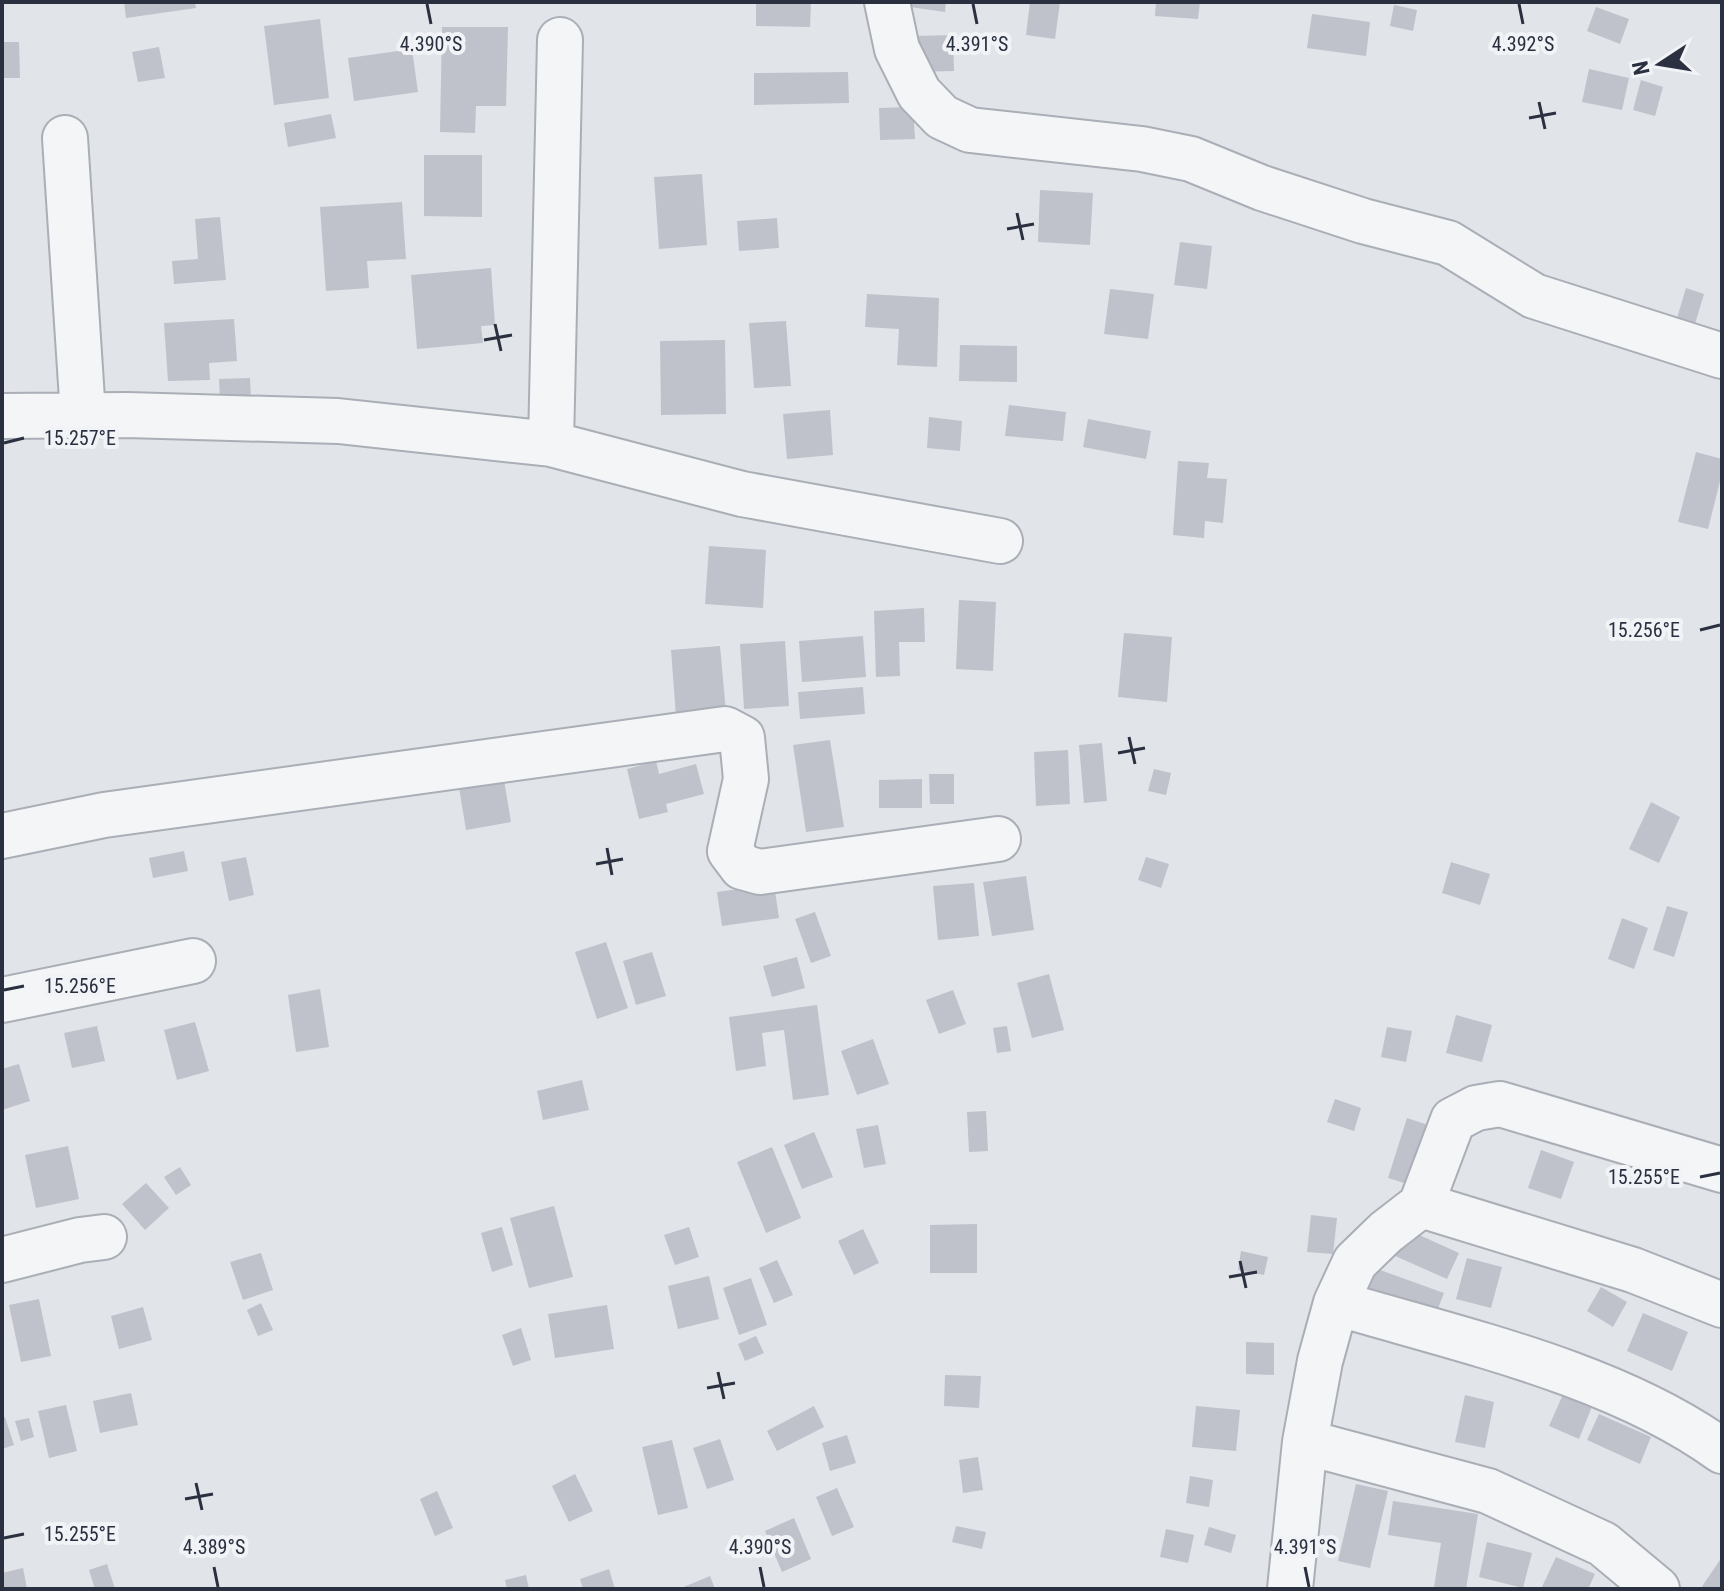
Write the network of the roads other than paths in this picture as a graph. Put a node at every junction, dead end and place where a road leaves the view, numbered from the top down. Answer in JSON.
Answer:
{"nodes":[{"id":1,"x":887,"y":2,"type":"edge"},
{"id":2,"x":560,"y":40,"type":"dead end"},
{"id":3,"x":65,"y":138,"type":"dead end"},
{"id":4,"x":1722,"y":356,"type":"edge"},
{"id":5,"x":83,"y":415,"type":"junction"},
{"id":6,"x":2,"y":416,"type":"edge"},
{"id":7,"x":551,"y":444,"type":"junction"},
{"id":8,"x":1000,"y":541,"type":"dead end"},
{"id":9,"x":2,"y":836,"type":"edge"},
{"id":10,"x":998,"y":839,"type":"dead end"},
{"id":11,"x":193,"y":961,"type":"dead end"},
{"id":12,"x":2,"y":1000,"type":"edge"},
{"id":13,"x":1722,"y":1170,"type":"edge"},
{"id":14,"x":1421,"y":1205,"type":"junction"},
{"id":15,"x":104,"y":1237,"type":"dead end"},
{"id":16,"x":2,"y":1260,"type":"edge"},
{"id":17,"x":1336,"y":1303,"type":"junction"},
{"id":18,"x":1722,"y":1305,"type":"edge"},
{"id":19,"x":1305,"y":1442,"type":"junction"},
{"id":20,"x":1722,"y":1451,"type":"edge"},
{"id":21,"x":1290,"y":1589,"type":"edge"},
{"id":22,"x":1657,"y":1589,"type":"edge"}],
"edges":[{"from":1,"to":4,"type":"street"},
{"from":2,"to":7,"type":"street"},
{"from":3,"to":5,"type":"street"},
{"from":5,"to":6,"type":"street"},
{"from":5,"to":7,"type":"street"},
{"from":7,"to":8,"type":"street"},
{"from":9,"to":10,"type":"street"},
{"from":11,"to":12,"type":"street"},
{"from":13,"to":14,"type":"street"},
{"from":14,"to":17,"type":"street"},
{"from":14,"to":18,"type":"street"},
{"from":15,"to":16,"type":"street"},
{"from":17,"to":19,"type":"street"},
{"from":17,"to":20,"type":"street"},
{"from":19,"to":21,"type":"street"},
{"from":19,"to":22,"type":"street"}]}
